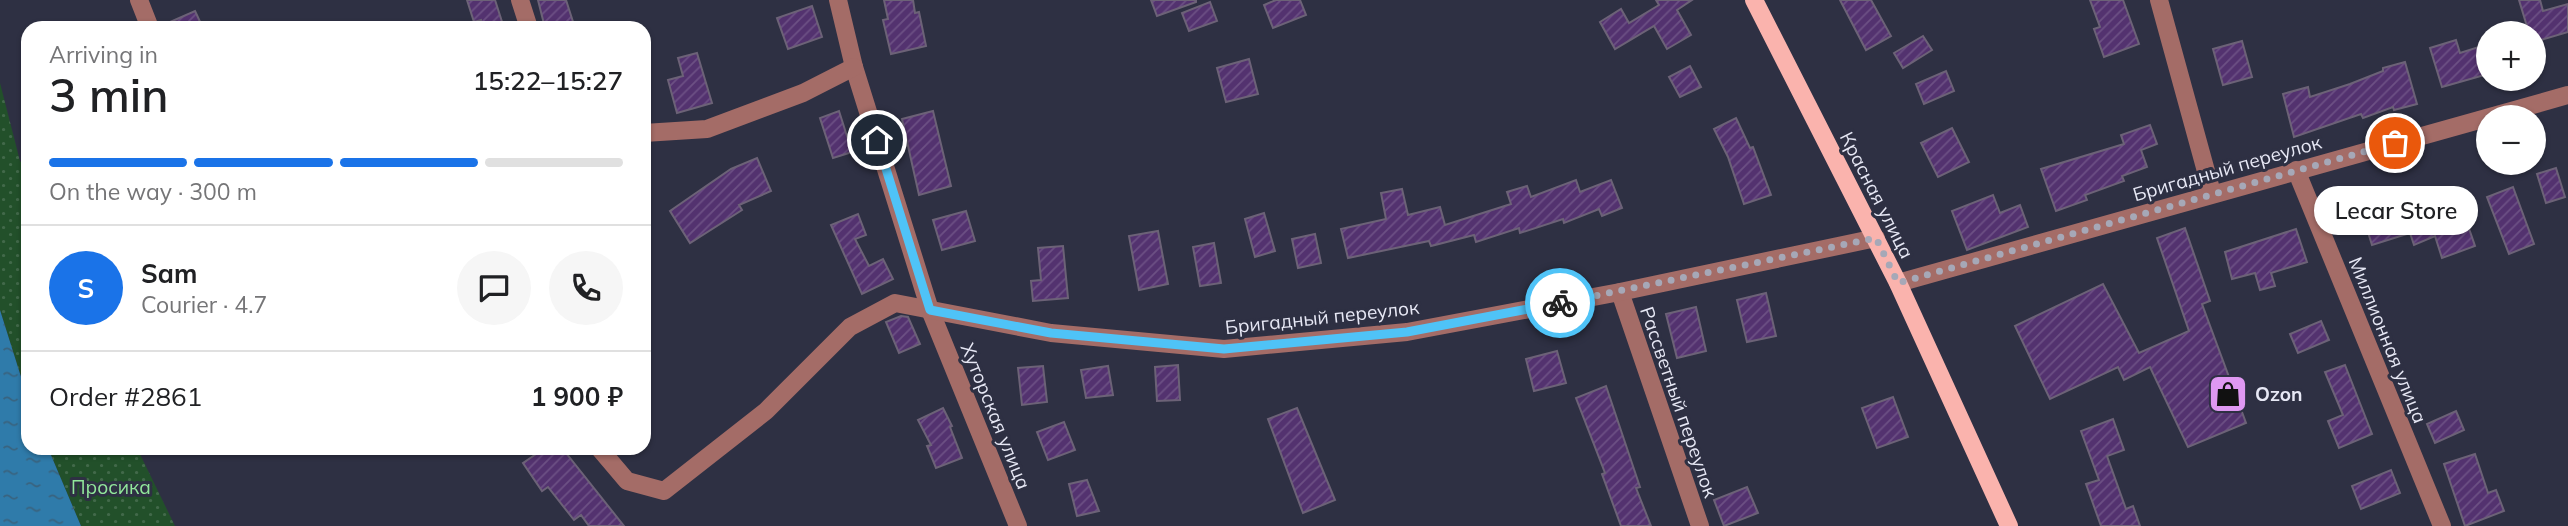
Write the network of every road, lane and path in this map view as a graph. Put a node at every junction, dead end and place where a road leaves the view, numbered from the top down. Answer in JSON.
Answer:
{"nodes":[{"id":1,"x":139,"y":0,"type":"edge"},
{"id":2,"x":520,"y":0,"type":"edge"},
{"id":3,"x":838,"y":0,"type":"edge"},
{"id":4,"x":1755,"y":0,"type":"edge"},
{"id":5,"x":2159,"y":0,"type":"edge"},
{"id":6,"x":147,"y":21,"type":"edge"},
{"id":7,"x":527,"y":21,"type":"edge"},
{"id":8,"x":854,"y":67,"type":"junction"},
{"id":9,"x":2568,"y":95,"type":"edge"},
{"id":10,"x":651,"y":133,"type":"edge"},
{"id":11,"x":2296,"y":170,"type":"junction"},
{"id":12,"x":2211,"y":193,"type":"junction"},
{"id":13,"x":1876,"y":238,"type":"junction"},
{"id":14,"x":1898,"y":283,"type":"junction"},
{"id":15,"x":1620,"y":292,"type":"junction"},
{"id":16,"x":930,"y":310,"type":"junction"},
{"id":17,"x":605,"y":455,"type":"edge"},
{"id":18,"x":1017,"y":526,"type":"edge"},
{"id":19,"x":1700,"y":526,"type":"edge"},
{"id":20,"x":2009,"y":526,"type":"edge"},
{"id":21,"x":2442,"y":526,"type":"edge"}],
"edges":[{"from":1,"to":6,"type":"street"},
{"from":2,"to":7,"type":"street"},
{"from":3,"to":8,"type":"street","name":"Хуторская улица"},
{"from":4,"to":13,"type":"main road","name":"Красная улица"},
{"from":5,"to":12,"type":"street"},
{"from":8,"to":10,"type":"street"},
{"from":8,"to":16,"type":"street","name":"Хуторская улица"},
{"from":9,"to":11,"type":"street","name":"Бригадный переулок"},
{"from":11,"to":12,"type":"street","name":"Бригадный переулок"},
{"from":11,"to":21,"type":"street","name":"Миллионная улица"},
{"from":12,"to":14,"type":"street","name":"Бригадный переулок"},
{"from":13,"to":14,"type":"main road","name":"Красная улица"},
{"from":13,"to":15,"type":"street","name":"Бригадный переулок"},
{"from":14,"to":20,"type":"main road","name":"Красная улица"},
{"from":15,"to":16,"type":"street","name":"Бригадный переулок"},
{"from":15,"to":19,"type":"street","name":"Рассветный переулок"},
{"from":16,"to":17,"type":"street","name":"Бригадный переулок"},
{"from":16,"to":18,"type":"street","name":"Хуторская улица"}]}
